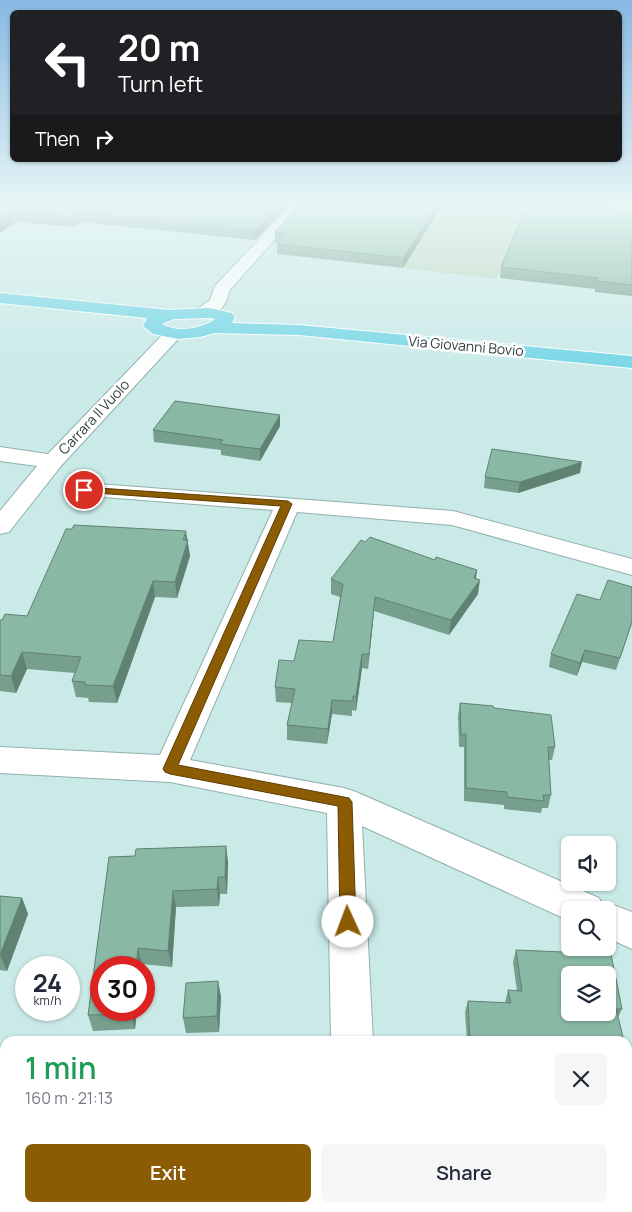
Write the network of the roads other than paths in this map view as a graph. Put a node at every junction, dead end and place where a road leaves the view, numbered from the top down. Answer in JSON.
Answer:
{"nodes":[{"id":1,"x":248,"y":261,"type":"edge"},
{"id":2,"x":0,"y":298,"type":"edge"},
{"id":3,"x":101,"y":309,"type":"junction"},
{"id":4,"x":201,"y":313,"type":"junction"},
{"id":5,"x":219,"y":323,"type":"junction"},
{"id":6,"x":171,"y":325,"type":"junction"},
{"id":7,"x":632,"y":362,"type":"edge"},
{"id":8,"x":0,"y":454,"type":"edge"},
{"id":9,"x":53,"y":461,"type":"junction"},
{"id":10,"x":84,"y":490,"type":"dead end"},
{"id":11,"x":288,"y":504,"type":"junction"},
{"id":12,"x":0,"y":527,"type":"edge"},
{"id":13,"x":632,"y":567,"type":"edge"},
{"id":14,"x":0,"y":760,"type":"edge"},
{"id":15,"x":170,"y":769,"type":"junction"},
{"id":16,"x":344,"y":802,"type":"junction"},
{"id":17,"x":566,"y":901,"type":"edge"},
{"id":18,"x":616,"y":924,"type":"edge"},
{"id":19,"x":632,"y":931,"type":"edge"},
{"id":20,"x":352,"y":1036,"type":"edge"}],
"edges":[{"from":1,"to":4,"type":"street"},
{"from":2,"to":3,"type":"main road"},
{"from":3,"to":6,"type":"main road"},
{"from":3,"to":6,"type":"main road"},
{"from":4,"to":5,"type":"main road"},
{"from":4,"to":6,"type":"main road"},
{"from":5,"to":6,"type":"main road"},
{"from":5,"to":7,"type":"main road","name":"Via Giovanni Bovio"},
{"from":6,"to":9,"type":"street","name":"Carrara Il Vuolo"},
{"from":8,"to":9,"type":"street"},
{"from":9,"to":12,"type":"street","name":"Carrara Il Vuolo"},
{"from":10,"to":11,"type":"street"},
{"from":11,"to":13,"type":"street"},
{"from":11,"to":15,"type":"street"},
{"from":14,"to":15,"type":"street"},
{"from":15,"to":16,"type":"street"},
{"from":16,"to":17,"type":"street"},
{"from":16,"to":20,"type":"street"},
{"from":18,"to":19,"type":"street"}]}
